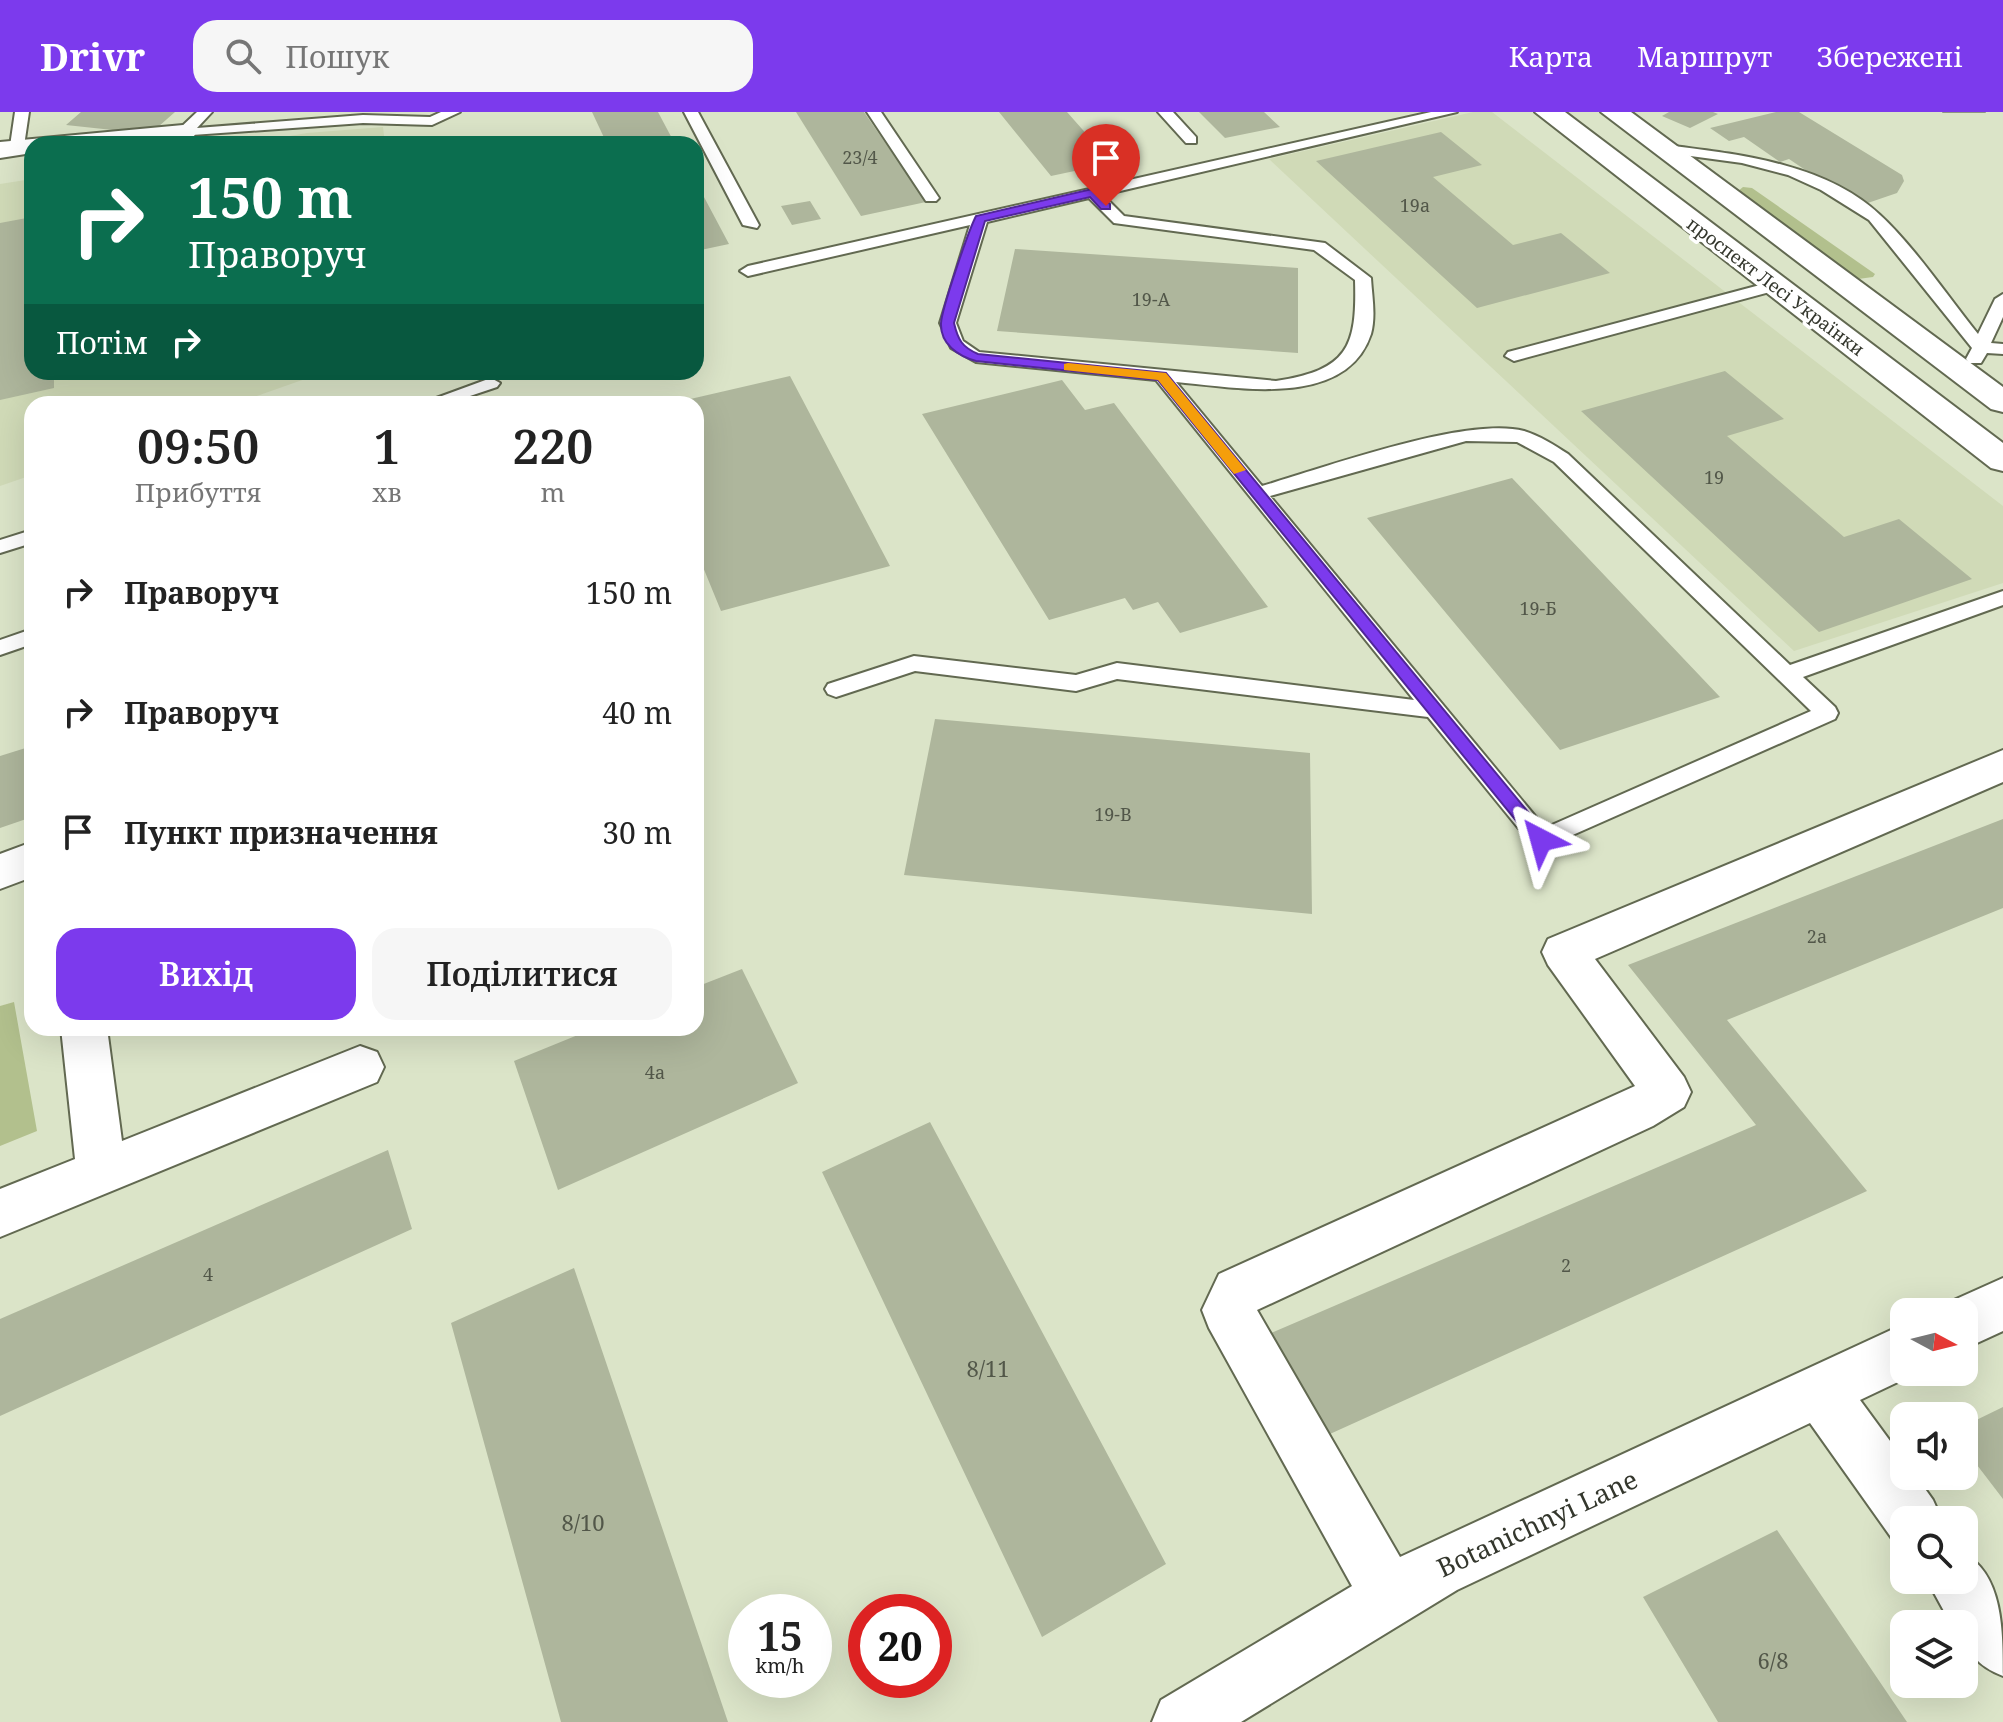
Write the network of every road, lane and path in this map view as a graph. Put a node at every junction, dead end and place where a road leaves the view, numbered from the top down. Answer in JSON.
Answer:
{"nodes":[{"id":1,"x":22,"y":112,"type":"edge"},
{"id":2,"x":205,"y":112,"type":"edge"},
{"id":3,"x":453,"y":112,"type":"edge"},
{"id":4,"x":691,"y":112,"type":"edge"},
{"id":5,"x":874,"y":112,"type":"edge"},
{"id":6,"x":1165,"y":112,"type":"edge"},
{"id":7,"x":1450,"y":112,"type":"edge"},
{"id":8,"x":1548,"y":112,"type":"edge"},
{"id":9,"x":1614,"y":112,"type":"edge"},
{"id":10,"x":183,"y":133,"type":"junction"},
{"id":11,"x":146,"y":136,"type":"edge"},
{"id":12,"x":704,"y":136,"type":"edge"},
{"id":13,"x":704,"y":136,"type":"edge"},
{"id":14,"x":1191,"y":140,"type":"dead end"},
{"id":15,"x":22,"y":146,"type":"edge"},
{"id":16,"x":1666,"y":149,"type":"junction"},
{"id":17,"x":1092,"y":193,"type":"junction"},
{"id":18,"x":931,"y":198,"type":"dead end"},
{"id":19,"x":980,"y":219,"type":"junction"},
{"id":20,"x":751,"y":225,"type":"dead end"},
{"id":21,"x":748,"y":271,"type":"dead end"},
{"id":22,"x":1775,"y":286,"type":"junction"},
{"id":23,"x":2003,"y":299,"type":"edge"},
{"id":24,"x":1980,"y":347,"type":"junction"},
{"id":25,"x":2003,"y":349,"type":"edge"},
{"id":26,"x":1514,"y":356,"type":"dead end"},
{"id":27,"x":1162,"y":376,"type":"junction"},
{"id":28,"x":1968,"y":376,"type":"junction"},
{"id":29,"x":491,"y":383,"type":"dead end"},
{"id":30,"x":453,"y":396,"type":"edge"},
{"id":31,"x":2003,"y":402,"type":"edge"},
{"id":32,"x":2003,"y":460,"type":"edge"},
{"id":33,"x":1257,"y":493,"type":"junction"},
{"id":34,"x":24,"y":539,"type":"edge"},
{"id":35,"x":0,"y":547,"type":"edge"},
{"id":36,"x":2003,"y":598,"type":"edge"},
{"id":37,"x":24,"y":639,"type":"edge"},
{"id":38,"x":0,"y":648,"type":"edge"},
{"id":39,"x":1786,"y":675,"type":"junction"},
{"id":40,"x":836,"y":689,"type":"dead end"},
{"id":41,"x":1435,"y":710,"type":"junction"},
{"id":42,"x":2003,"y":765,"type":"edge"},
{"id":43,"x":24,"y":862,"type":"edge"},
{"id":44,"x":0,"y":872,"type":"edge"},
{"id":45,"x":85,"y":1036,"type":"edge"},
{"id":46,"x":360,"y":1067,"type":"dead end"},
{"id":47,"x":101,"y":1172,"type":"junction"},
{"id":48,"x":0,"y":1213,"type":"edge"},
{"id":49,"x":2003,"y":1304,"type":"edge"},
{"id":50,"x":1978,"y":1316,"type":"edge"},
{"id":51,"x":1890,"y":1358,"type":"edge"},
{"id":52,"x":1820,"y":1390,"type":"junction"},
{"id":53,"x":1903,"y":1506,"type":"edge"},
{"id":54,"x":1966,"y":1594,"type":"edge"},
{"id":55,"x":1390,"y":1597,"type":"junction"},
{"id":56,"x":2003,"y":1646,"type":"edge"},
{"id":57,"x":1183,"y":1722,"type":"edge"}],
"edges":[{"from":1,"to":15,"type":"lane"},
{"from":2,"to":10,"type":"lane"},
{"from":3,"to":10,"type":"lane"},
{"from":4,"to":12,"type":"lane"},
{"from":5,"to":18,"type":"lane"},
{"from":6,"to":14,"type":"lane"},
{"from":7,"to":17,"type":"lane"},
{"from":8,"to":22,"type":"street","name":"проспект Лесі Українки"},
{"from":9,"to":16,"type":"street","name":"проспект Лесі Українки"},
{"from":10,"to":11,"type":"street"},
{"from":13,"to":20,"type":"lane"},
{"from":16,"to":24,"type":"lane"},
{"from":16,"to":28,"type":"street","name":"проспект Лесі Українки"},
{"from":17,"to":19,"type":"lane"},
{"from":17,"to":27,"type":"lane"},
{"from":19,"to":21,"type":"lane"},
{"from":19,"to":27,"type":"lane"},
{"from":22,"to":26,"type":"lane"},
{"from":22,"to":32,"type":"street","name":"проспект Лесі Українки"},
{"from":23,"to":24,"type":"lane"},
{"from":24,"to":25,"type":"lane"},
{"from":24,"to":28,"type":"lane"},
{"from":27,"to":33,"type":"lane"},
{"from":28,"to":31,"type":"street","name":"проспект Лесі Українки"},
{"from":29,"to":30,"type":"lane"},
{"from":33,"to":39,"type":"lane"},
{"from":33,"to":41,"type":"lane"},
{"from":34,"to":35,"type":"lane"},
{"from":36,"to":39,"type":"lane"},
{"from":37,"to":38,"type":"lane"},
{"from":39,"to":41,"type":"lane"},
{"from":40,"to":41,"type":"lane"},
{"from":42,"to":55,"type":"street"},
{"from":43,"to":44,"type":"street"},
{"from":45,"to":47,"type":"street"},
{"from":46,"to":47,"type":"street"},
{"from":47,"to":48,"type":"street"},
{"from":49,"to":50,"type":"street"},
{"from":51,"to":52,"type":"street","name":"Botanichnyi Lane"},
{"from":52,"to":53,"type":"street"},
{"from":52,"to":55,"type":"street","name":"Botanichnyi Lane"},
{"from":54,"to":56,"type":"street"},
{"from":55,"to":57,"type":"street","name":"Botanichnyi Lane"}]}
